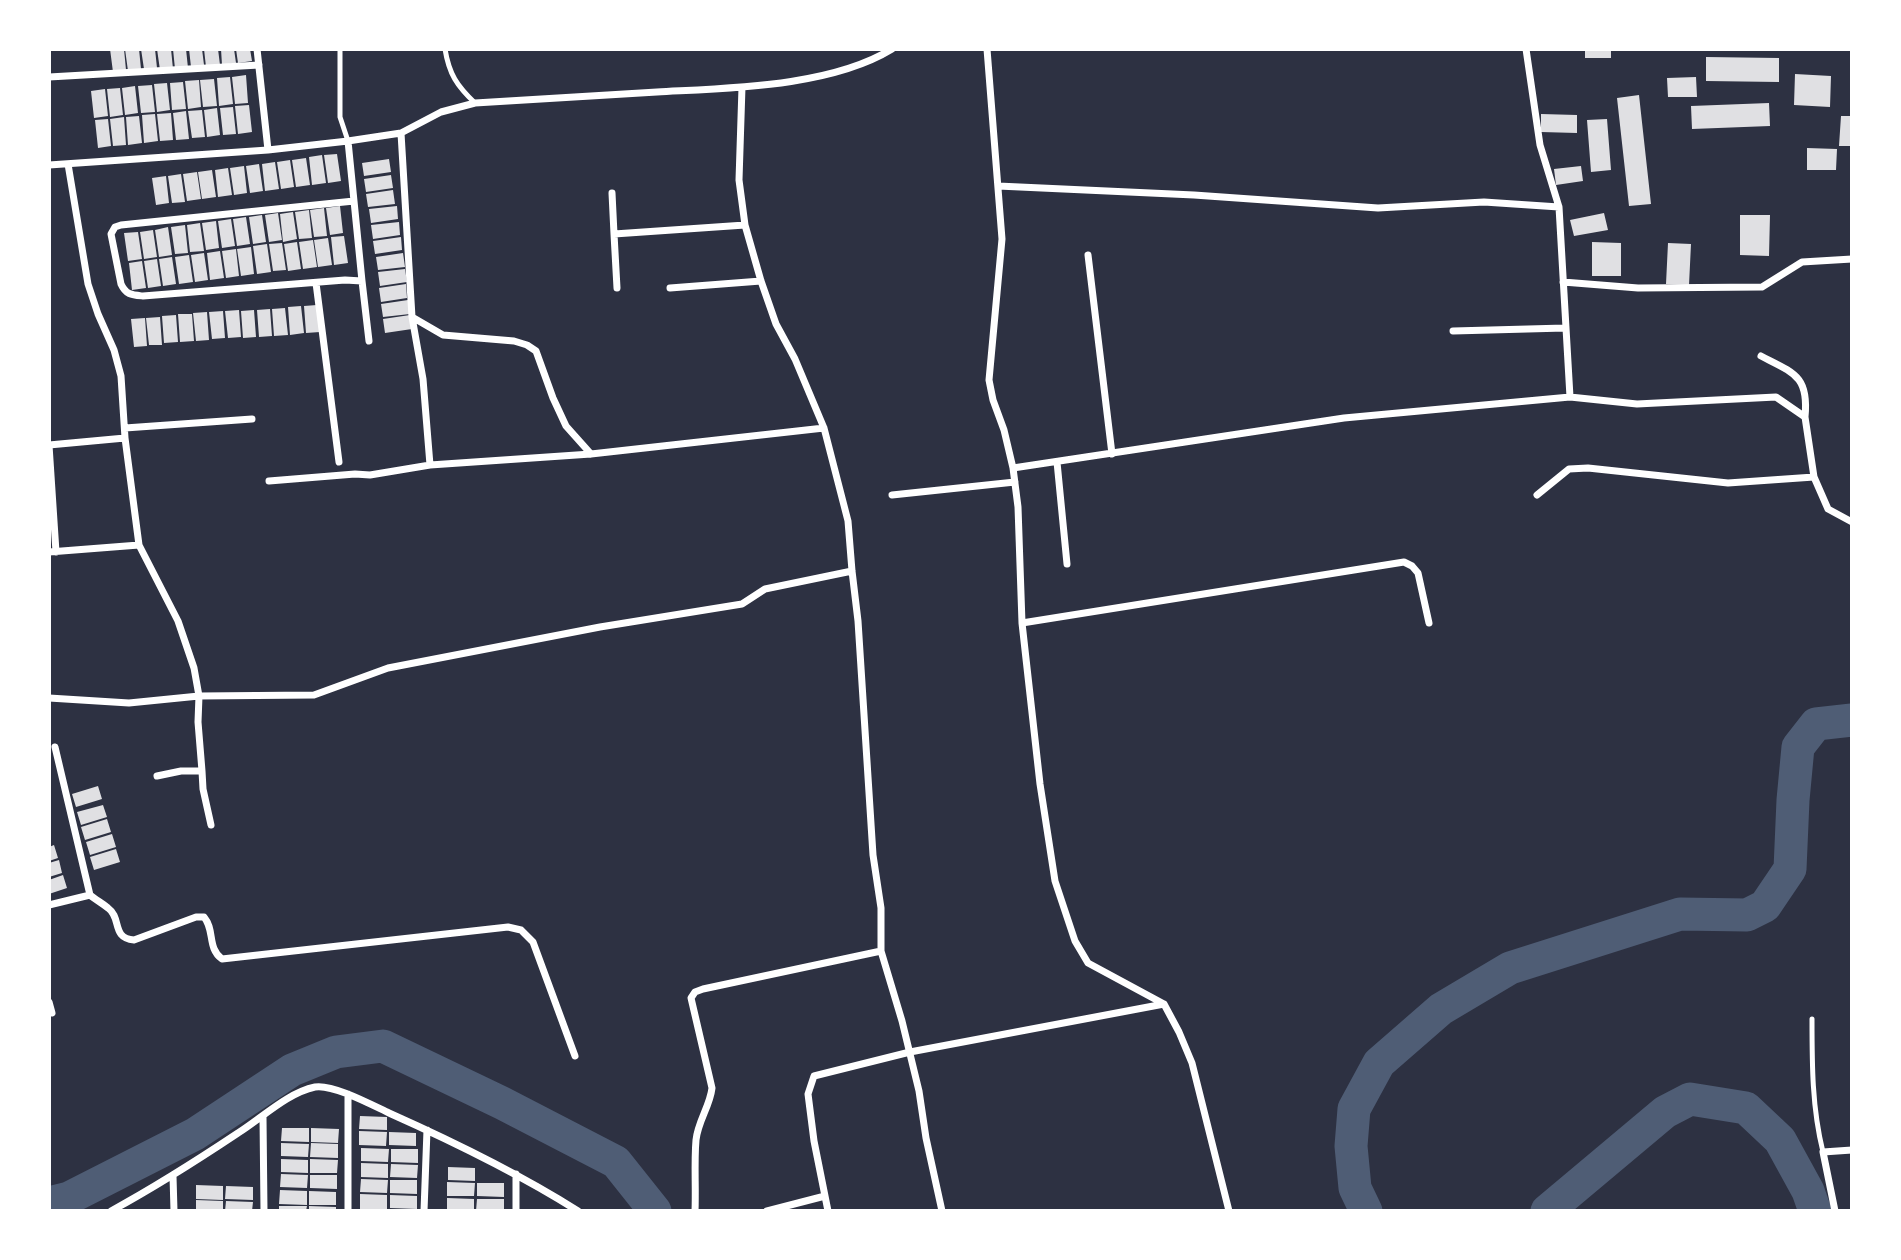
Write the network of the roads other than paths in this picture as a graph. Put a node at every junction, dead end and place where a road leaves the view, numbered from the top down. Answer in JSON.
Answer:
{"nodes":[{"id":1,"x":257,"y":49,"type":"edge"},
{"id":2,"x":341,"y":49,"type":"edge"},
{"id":3,"x":445,"y":49,"type":"edge"},
{"id":4,"x":892,"y":49,"type":"edge"},
{"id":5,"x":987,"y":49,"type":"edge"},
{"id":6,"x":1525,"y":49,"type":"edge"},
{"id":7,"x":259,"y":65,"type":"junction"},
{"id":8,"x":49,"y":77,"type":"edge"},
{"id":9,"x":742,"y":88,"type":"junction"},
{"id":10,"x":475,"y":103,"type":"junction"},
{"id":11,"x":401,"y":133,"type":"junction"},
{"id":12,"x":348,"y":141,"type":"junction"},
{"id":13,"x":268,"y":150,"type":"junction"},
{"id":14,"x":68,"y":163,"type":"junction"},
{"id":15,"x":49,"y":165,"type":"edge"},
{"id":16,"x":999,"y":186,"type":"junction"},
{"id":17,"x":612,"y":193,"type":"dead end"},
{"id":18,"x":354,"y":201,"type":"junction"},
{"id":19,"x":1559,"y":207,"type":"junction"},
{"id":20,"x":744,"y":225,"type":"junction"},
{"id":21,"x":614,"y":234,"type":"junction"},
{"id":22,"x":1088,"y":255,"type":"dead end"},
{"id":23,"x":1852,"y":259,"type":"edge"},
{"id":24,"x":362,"y":281,"type":"junction"},
{"id":25,"x":761,"y":281,"type":"junction"},
{"id":26,"x":1563,"y":282,"type":"junction"},
{"id":27,"x":316,"y":283,"type":"junction"},
{"id":28,"x":617,"y":288,"type":"dead end"},
{"id":29,"x":670,"y":288,"type":"dead end"},
{"id":30,"x":412,"y":317,"type":"junction"},
{"id":31,"x":1565,"y":328,"type":"junction"},
{"id":32,"x":1453,"y":331,"type":"dead end"},
{"id":33,"x":369,"y":341,"type":"dead end"},
{"id":34,"x":1761,"y":356,"type":"dead end"},
{"id":35,"x":1570,"y":397,"type":"junction"},
{"id":36,"x":1805,"y":417,"type":"junction"},
{"id":37,"x":252,"y":419,"type":"dead end"},
{"id":38,"x":125,"y":428,"type":"junction"},
{"id":39,"x":824,"y":428,"type":"junction"},
{"id":40,"x":125,"y":438,"type":"junction"},
{"id":41,"x":49,"y":445,"type":"edge"},
{"id":42,"x":591,"y":454,"type":"junction"},
{"id":43,"x":1112,"y":454,"type":"junction"},
{"id":44,"x":339,"y":462,"type":"dead end"},
{"id":45,"x":1057,"y":462,"type":"junction"},
{"id":46,"x":430,"y":465,"type":"junction"},
{"id":47,"x":1013,"y":468,"type":"junction"},
{"id":48,"x":1814,"y":477,"type":"junction"},
{"id":49,"x":270,"y":481,"type":"dead end"},
{"id":50,"x":1014,"y":482,"type":"junction"},
{"id":51,"x":892,"y":495,"type":"dead end"},
{"id":52,"x":1537,"y":495,"type":"dead end"},
{"id":53,"x":1852,"y":522,"type":"edge"},
{"id":54,"x":139,"y":545,"type":"junction"},
{"id":55,"x":53,"y":552,"type":"edge"},
{"id":56,"x":1067,"y":564,"type":"dead end"},
{"id":57,"x":852,"y":571,"type":"junction"},
{"id":58,"x":1022,"y":623,"type":"junction"},
{"id":59,"x":1429,"y":623,"type":"dead end"},
{"id":60,"x":199,"y":696,"type":"junction"},
{"id":61,"x":49,"y":698,"type":"edge"},
{"id":62,"x":55,"y":747,"type":"dead end"},
{"id":63,"x":202,"y":771,"type":"junction"},
{"id":64,"x":157,"y":776,"type":"dead end"},
{"id":65,"x":211,"y":825,"type":"dead end"},
{"id":66,"x":90,"y":895,"type":"junction"},
{"id":67,"x":49,"y":905,"type":"edge"},
{"id":68,"x":881,"y":951,"type":"junction"},
{"id":69,"x":49,"y":1002,"type":"edge"},
{"id":70,"x":1164,"y":1004,"type":"junction"},
{"id":71,"x":52,"y":1013,"type":"dead end"},
{"id":72,"x":1812,"y":1019,"type":"dead end"},
{"id":73,"x":910,"y":1052,"type":"junction"},
{"id":74,"x":575,"y":1056,"type":"dead end"},
{"id":75,"x":348,"y":1094,"type":"junction"},
{"id":76,"x":263,"y":1117,"type":"junction"},
{"id":77,"x":427,"y":1130,"type":"junction"},
{"id":78,"x":1852,"y":1150,"type":"edge"},
{"id":79,"x":1822,"y":1152,"type":"junction"},
{"id":80,"x":516,"y":1174,"type":"junction"},
{"id":81,"x":173,"y":1176,"type":"junction"},
{"id":82,"x":825,"y":1196,"type":"junction"},
{"id":83,"x":111,"y":1211,"type":"edge"},
{"id":84,"x":174,"y":1211,"type":"edge"},
{"id":85,"x":264,"y":1211,"type":"edge"},
{"id":86,"x":348,"y":1211,"type":"edge"},
{"id":87,"x":424,"y":1211,"type":"edge"},
{"id":88,"x":516,"y":1211,"type":"edge"},
{"id":89,"x":578,"y":1211,"type":"edge"},
{"id":90,"x":695,"y":1211,"type":"edge"},
{"id":91,"x":767,"y":1211,"type":"edge"},
{"id":92,"x":828,"y":1211,"type":"edge"},
{"id":93,"x":942,"y":1211,"type":"edge"},
{"id":94,"x":1229,"y":1211,"type":"edge"},
{"id":95,"x":1835,"y":1211,"type":"edge"}],
"edges":[{"from":1,"to":7,"type":"street"},
{"from":2,"to":12,"type":"lane"},
{"from":3,"to":10,"type":"lane"},
{"from":4,"to":9,"type":"street"},
{"from":5,"to":16,"type":"street"},
{"from":6,"to":19,"type":"street"},
{"from":7,"to":8,"type":"street"},
{"from":7,"to":13,"type":"street"},
{"from":9,"to":10,"type":"street"},
{"from":9,"to":20,"type":"street"},
{"from":10,"to":11,"type":"street"},
{"from":11,"to":12,"type":"street"},
{"from":11,"to":30,"type":"street"},
{"from":12,"to":13,"type":"street"},
{"from":12,"to":18,"type":"street"},
{"from":13,"to":14,"type":"street"},
{"from":14,"to":15,"type":"street"},
{"from":14,"to":38,"type":"street"},
{"from":16,"to":19,"type":"street"},
{"from":16,"to":47,"type":"street"},
{"from":17,"to":21,"type":"street"},
{"from":18,"to":24,"type":"street"},
{"from":18,"to":27,"type":"street"},
{"from":19,"to":26,"type":"street"},
{"from":20,"to":21,"type":"street"},
{"from":20,"to":25,"type":"street"},
{"from":21,"to":28,"type":"street"},
{"from":22,"to":43,"type":"street"},
{"from":23,"to":26,"type":"street"},
{"from":24,"to":27,"type":"street"},
{"from":24,"to":33,"type":"street"},
{"from":25,"to":29,"type":"street"},
{"from":25,"to":39,"type":"street"},
{"from":26,"to":31,"type":"street"},
{"from":27,"to":44,"type":"street"},
{"from":30,"to":42,"type":"street"},
{"from":30,"to":46,"type":"street"},
{"from":31,"to":32,"type":"street"},
{"from":31,"to":35,"type":"street"},
{"from":34,"to":36,"type":"street"},
{"from":35,"to":36,"type":"street"},
{"from":35,"to":43,"type":"street"},
{"from":36,"to":48,"type":"street"},
{"from":37,"to":38,"type":"street"},
{"from":38,"to":40,"type":"street"},
{"from":39,"to":42,"type":"street"},
{"from":39,"to":57,"type":"street"},
{"from":40,"to":41,"type":"street"},
{"from":40,"to":54,"type":"street"},
{"from":41,"to":55,"type":"street"},
{"from":42,"to":46,"type":"street"},
{"from":43,"to":45,"type":"street"},
{"from":45,"to":47,"type":"street"},
{"from":45,"to":56,"type":"street"},
{"from":46,"to":49,"type":"street"},
{"from":47,"to":50,"type":"street"},
{"from":48,"to":52,"type":"street"},
{"from":48,"to":53,"type":"street"},
{"from":50,"to":51,"type":"street"},
{"from":50,"to":58,"type":"street"},
{"from":54,"to":55,"type":"street"},
{"from":54,"to":60,"type":"street"},
{"from":57,"to":60,"type":"street"},
{"from":57,"to":68,"type":"street"},
{"from":58,"to":59,"type":"street"},
{"from":58,"to":70,"type":"street"},
{"from":60,"to":61,"type":"street"},
{"from":60,"to":63,"type":"street"},
{"from":62,"to":66,"type":"street"},
{"from":63,"to":64,"type":"street"},
{"from":63,"to":65,"type":"street"},
{"from":66,"to":67,"type":"street"},
{"from":66,"to":74,"type":"street"},
{"from":68,"to":73,"type":"street"},
{"from":68,"to":90,"type":"street"},
{"from":69,"to":71,"type":"street"},
{"from":70,"to":73,"type":"street"},
{"from":70,"to":94,"type":"street"},
{"from":72,"to":79,"type":"lane"},
{"from":73,"to":82,"type":"street"},
{"from":73,"to":93,"type":"street"},
{"from":75,"to":76,"type":"street"},
{"from":75,"to":77,"type":"street"},
{"from":75,"to":86,"type":"street"},
{"from":76,"to":81,"type":"street"},
{"from":76,"to":85,"type":"street"},
{"from":77,"to":80,"type":"street"},
{"from":77,"to":87,"type":"street"},
{"from":78,"to":79,"type":"street"},
{"from":79,"to":95,"type":"street"},
{"from":80,"to":88,"type":"street"},
{"from":80,"to":89,"type":"street"},
{"from":81,"to":83,"type":"street"},
{"from":81,"to":84,"type":"street"},
{"from":82,"to":91,"type":"street"},
{"from":82,"to":92,"type":"street"}]}
